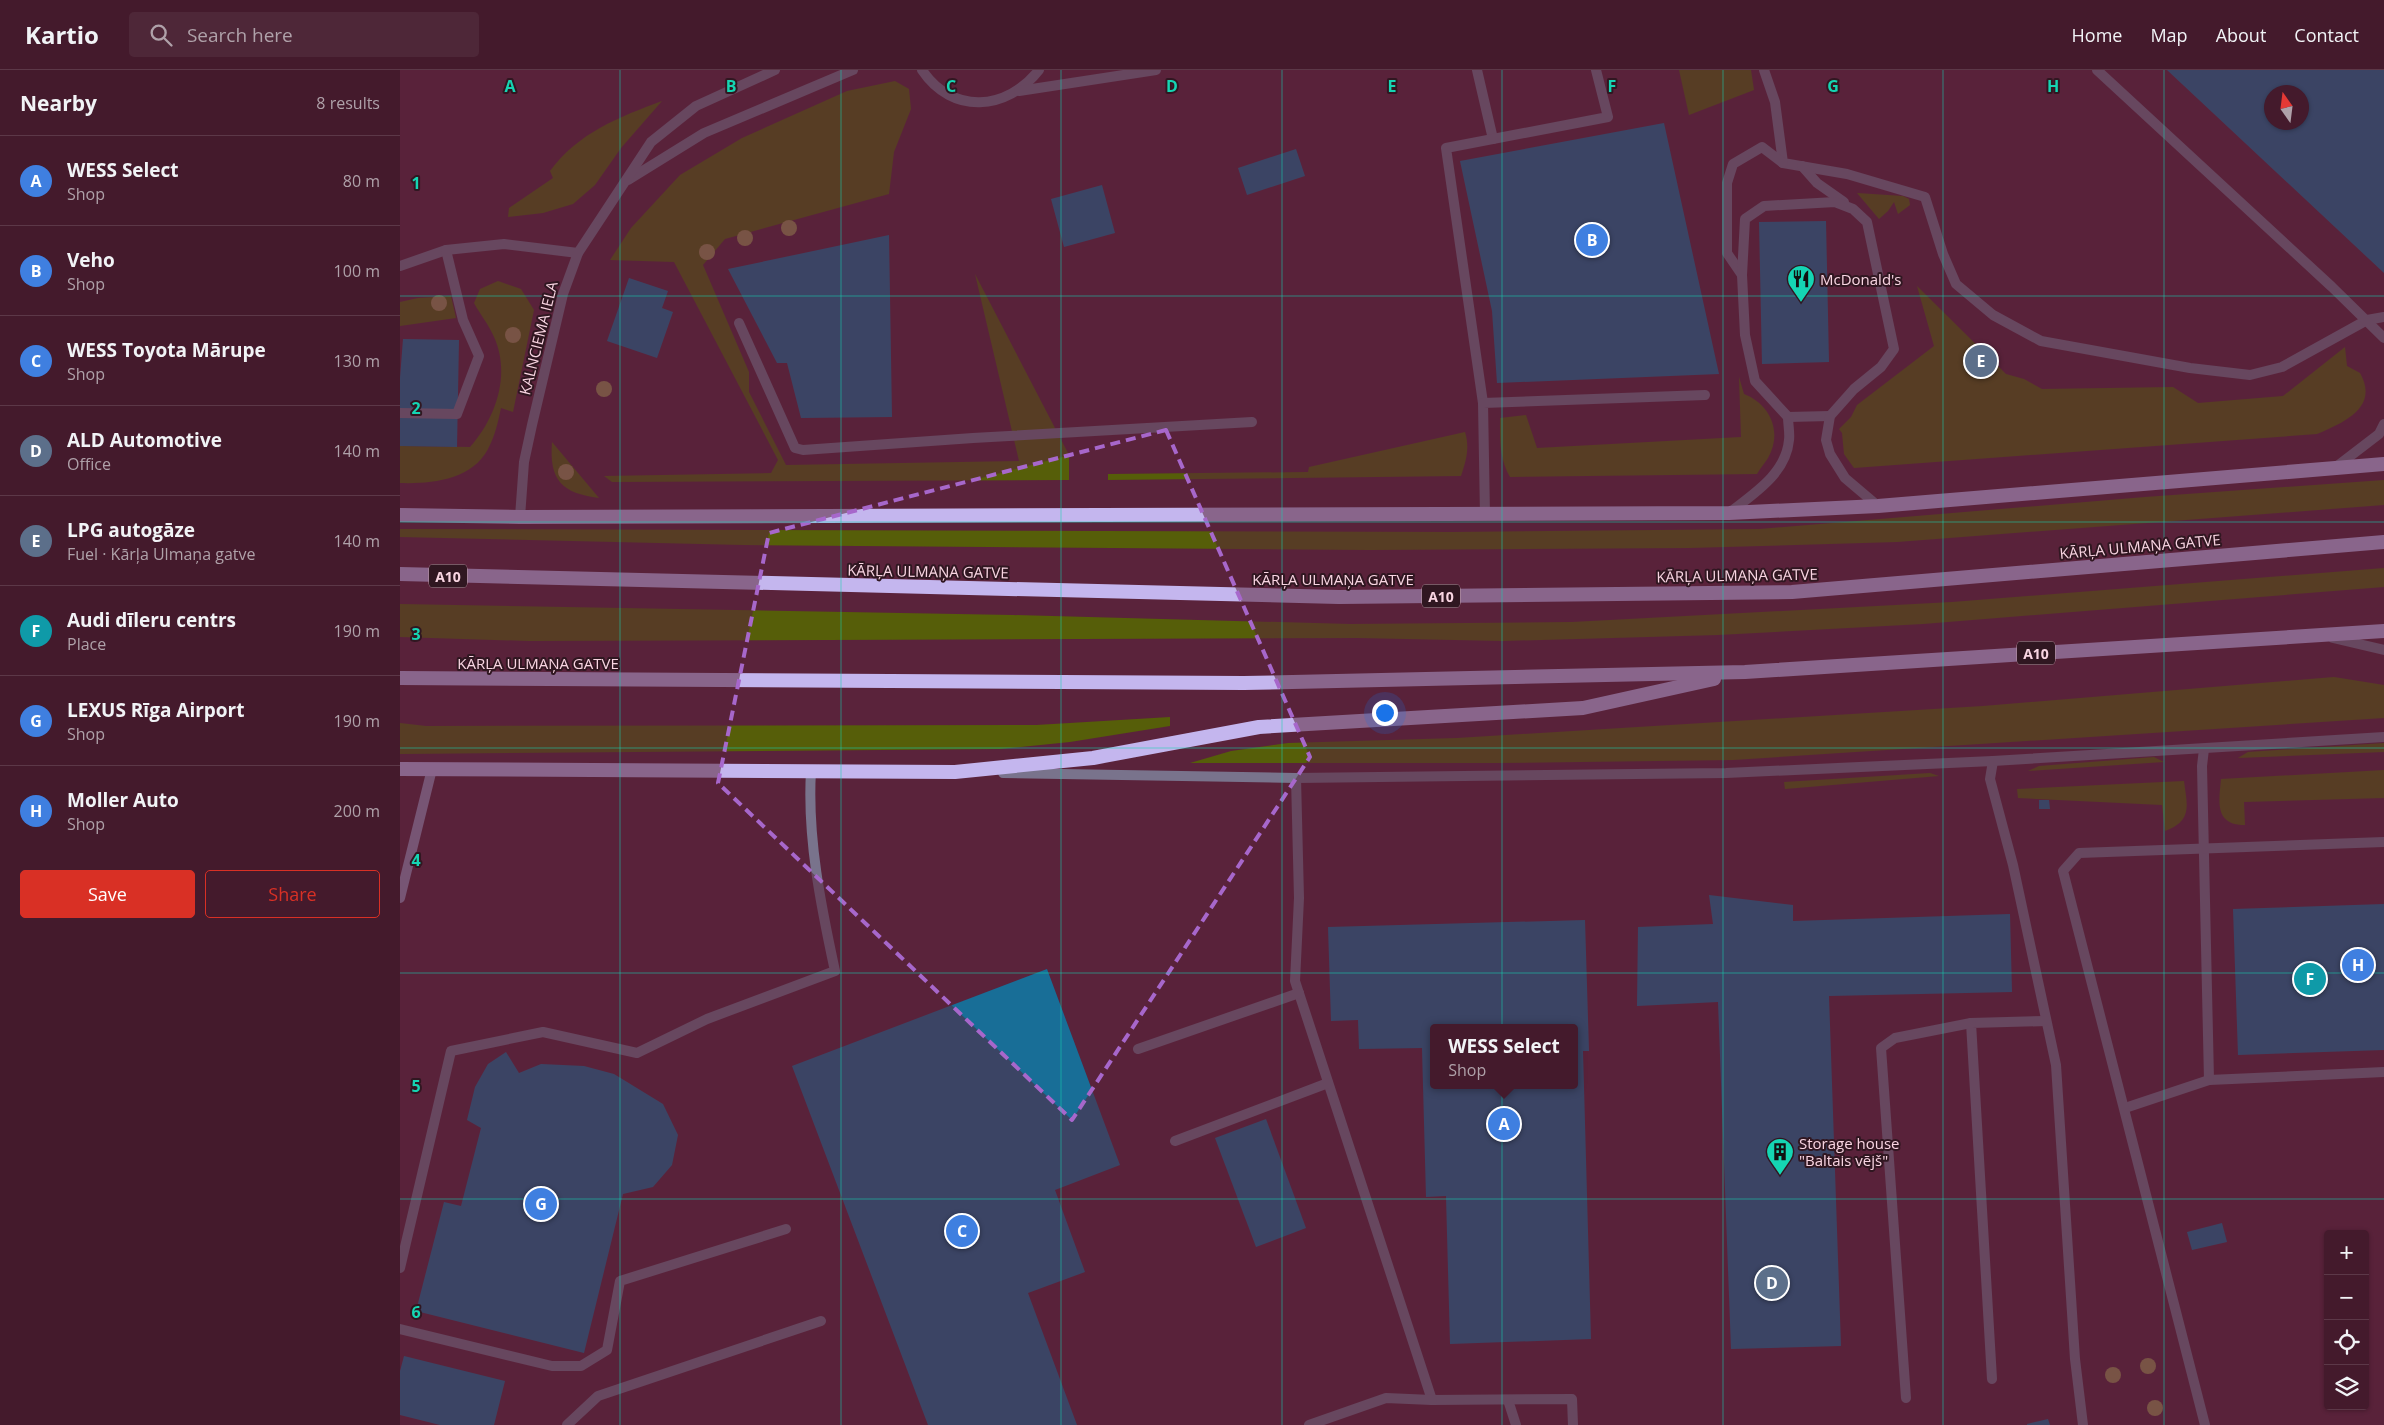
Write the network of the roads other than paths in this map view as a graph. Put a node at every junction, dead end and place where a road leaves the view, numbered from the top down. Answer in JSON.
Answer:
{"nodes":[{"id":1,"x":776,"y":70,"type":"edge"},
{"id":2,"x":853,"y":70,"type":"edge"},
{"id":3,"x":922,"y":70,"type":"edge"},
{"id":4,"x":1039,"y":70,"type":"edge"},
{"id":5,"x":1156,"y":70,"type":"edge"},
{"id":6,"x":1477,"y":70,"type":"edge"},
{"id":7,"x":1596,"y":70,"type":"edge"},
{"id":8,"x":1764,"y":70,"type":"edge"},
{"id":9,"x":2097,"y":70,"type":"edge"},
{"id":10,"x":1019,"y":91,"type":"junction"},
{"id":11,"x":1493,"y":139,"type":"junction"},
{"id":12,"x":1783,"y":163,"type":"junction"},
{"id":13,"x":1802,"y":166,"type":"junction"},
{"id":14,"x":625,"y":182,"type":"junction"},
{"id":15,"x":1853,"y":209,"type":"junction"},
{"id":16,"x":446,"y":250,"type":"junction"},
{"id":17,"x":578,"y":252,"type":"junction"},
{"id":18,"x":400,"y":266,"type":"edge"},
{"id":19,"x":1742,"y":274,"type":"junction"},
{"id":20,"x":2384,"y":317,"type":"edge"},
{"id":21,"x":2367,"y":320,"type":"junction"},
{"id":22,"x":738,"y":323,"type":"dead end"},
{"id":23,"x":2384,"y":338,"type":"edge"},
{"id":24,"x":1705,"y":395,"type":"dead end"},
{"id":25,"x":1483,"y":403,"type":"junction"},
{"id":26,"x":400,"y":413,"type":"edge"},
{"id":27,"x":1830,"y":416,"type":"junction"},
{"id":28,"x":1788,"y":417,"type":"junction"},
{"id":29,"x":1252,"y":422,"type":"dead end"},
{"id":30,"x":2384,"y":424,"type":"edge"},
{"id":31,"x":2384,"y":464,"type":"edge"},
{"id":32,"x":2336,"y":467,"type":"junction"},
{"id":33,"x":1878,"y":506,"type":"junction"},
{"id":34,"x":1729,"y":513,"type":"junction"},
{"id":35,"x":400,"y":515,"type":"edge"},
{"id":36,"x":1485,"y":515,"type":"junction"},
{"id":37,"x":520,"y":517,"type":"junction"},
{"id":38,"x":2384,"y":542,"type":"edge"},
{"id":39,"x":400,"y":574,"type":"edge"},
{"id":40,"x":2384,"y":632,"type":"edge"},
{"id":41,"x":2328,"y":636,"type":"junction"},
{"id":42,"x":2384,"y":650,"type":"edge"},
{"id":43,"x":1745,"y":672,"type":"junction"},
{"id":44,"x":400,"y":678,"type":"edge"},
{"id":45,"x":2384,"y":737,"type":"edge"},
{"id":46,"x":2204,"y":749,"type":"junction"},
{"id":47,"x":1993,"y":761,"type":"junction"},
{"id":48,"x":400,"y":769,"type":"edge"},
{"id":49,"x":432,"y":769,"type":"junction"},
{"id":50,"x":810,"y":771,"type":"junction"},
{"id":51,"x":955,"y":772,"type":"junction"},
{"id":52,"x":1296,"y":778,"type":"junction"},
{"id":53,"x":2384,"y":842,"type":"edge"},
{"id":54,"x":2204,"y":847,"type":"junction"},
{"id":55,"x":400,"y":898,"type":"edge"},
{"id":56,"x":1299,"y":993,"type":"junction"},
{"id":57,"x":2046,"y":1021,"type":"junction"},
{"id":58,"x":1971,"y":1024,"type":"junction"},
{"id":59,"x":1138,"y":1050,"type":"dead end"},
{"id":60,"x":2384,"y":1072,"type":"edge"},
{"id":61,"x":2209,"y":1080,"type":"junction"},
{"id":62,"x":1328,"y":1083,"type":"junction"},
{"id":63,"x":2125,"y":1108,"type":"junction"},
{"id":64,"x":1175,"y":1141,"type":"dead end"},
{"id":65,"x":786,"y":1229,"type":"dead end"},
{"id":66,"x":400,"y":1268,"type":"edge"},
{"id":67,"x":821,"y":1321,"type":"dead end"},
{"id":68,"x":400,"y":1329,"type":"edge"},
{"id":69,"x":1992,"y":1378,"type":"dead end"},
{"id":70,"x":1906,"y":1398,"type":"dead end"},
{"id":71,"x":1432,"y":1400,"type":"junction"},
{"id":72,"x":1508,"y":1400,"type":"junction"},
{"id":73,"x":567,"y":1425,"type":"edge"},
{"id":74,"x":1309,"y":1425,"type":"edge"},
{"id":75,"x":1516,"y":1425,"type":"edge"},
{"id":76,"x":1573,"y":1425,"type":"edge"},
{"id":77,"x":2083,"y":1425,"type":"edge"},
{"id":78,"x":2205,"y":1425,"type":"edge"}],
"edges":[{"from":1,"to":14,"type":"street","name":"KALNCIEMA IELA"},
{"from":2,"to":14,"type":"street","name":"KALNCIEMA IELA"},
{"from":3,"to":10,"type":"street"},
{"from":4,"to":10,"type":"street"},
{"from":5,"to":10,"type":"street"},
{"from":6,"to":11,"type":"street"},
{"from":7,"to":11,"type":"street"},
{"from":8,"to":12,"type":"street"},
{"from":9,"to":21,"type":"street"},
{"from":11,"to":25,"type":"street"},
{"from":12,"to":13,"type":"street"},
{"from":12,"to":19,"type":"street"},
{"from":13,"to":15,"type":"street"},
{"from":13,"to":21,"type":"street"},
{"from":14,"to":17,"type":"street","name":"KALNCIEMA IELA"},
{"from":15,"to":19,"type":"street"},
{"from":15,"to":27,"type":"street"},
{"from":16,"to":17,"type":"street"},
{"from":16,"to":18,"type":"street"},
{"from":16,"to":26,"type":"street"},
{"from":17,"to":37,"type":"street","name":"KALNCIEMA IELA"},
{"from":19,"to":28,"type":"street"},
{"from":20,"to":21,"type":"street"},
{"from":21,"to":23,"type":"street"},
{"from":22,"to":29,"type":"street"},
{"from":24,"to":25,"type":"street"},
{"from":25,"to":36,"type":"street"},
{"from":27,"to":28,"type":"street"},
{"from":27,"to":33,"type":"street"},
{"from":28,"to":34,"type":"street"},
{"from":30,"to":32,"type":"street"},
{"from":31,"to":32,"type":"highway"},
{"from":32,"to":33,"type":"highway"},
{"from":33,"to":34,"type":"highway"},
{"from":34,"to":36,"type":"highway"},
{"from":35,"to":37,"type":"highway"},
{"from":36,"to":37,"type":"highway"},
{"from":38,"to":39,"type":"highway","name":"KĀRĻA ULMAŅA GATVE","number":"A10"},
{"from":40,"to":41,"type":"highway","name":"KĀRĻA ULMAŅA GATVE","number":"A10"},
{"from":41,"to":42,"type":"street"},
{"from":41,"to":43,"type":"highway","name":"KĀRĻA ULMAŅA GATVE","number":"A10"},
{"from":43,"to":44,"type":"highway","name":"KĀRĻA ULMAŅA GATVE","number":"A10"},
{"from":43,"to":51,"type":"highway"},
{"from":45,"to":46,"type":"street"},
{"from":46,"to":47,"type":"street"},
{"from":46,"to":54,"type":"street"},
{"from":47,"to":52,"type":"street"},
{"from":47,"to":57,"type":"street"},
{"from":48,"to":49,"type":"highway"},
{"from":49,"to":50,"type":"highway"},
{"from":49,"to":55,"type":"main road"},
{"from":50,"to":51,"type":"highway"},
{"from":50,"to":66,"type":"street"},
{"from":51,"to":52,"type":"street"},
{"from":52,"to":56,"type":"street"},
{"from":53,"to":54,"type":"street"},
{"from":54,"to":61,"type":"street"},
{"from":54,"to":63,"type":"street"},
{"from":56,"to":59,"type":"street"},
{"from":56,"to":62,"type":"street"},
{"from":57,"to":58,"type":"street"},
{"from":57,"to":77,"type":"street"},
{"from":58,"to":69,"type":"street"},
{"from":58,"to":70,"type":"street"},
{"from":60,"to":61,"type":"street"},
{"from":61,"to":63,"type":"street"},
{"from":62,"to":64,"type":"street"},
{"from":62,"to":71,"type":"street"},
{"from":63,"to":78,"type":"street"},
{"from":65,"to":68,"type":"street"},
{"from":67,"to":73,"type":"street"},
{"from":71,"to":72,"type":"street"},
{"from":71,"to":74,"type":"street"},
{"from":72,"to":75,"type":"street"},
{"from":72,"to":76,"type":"street"}]}
